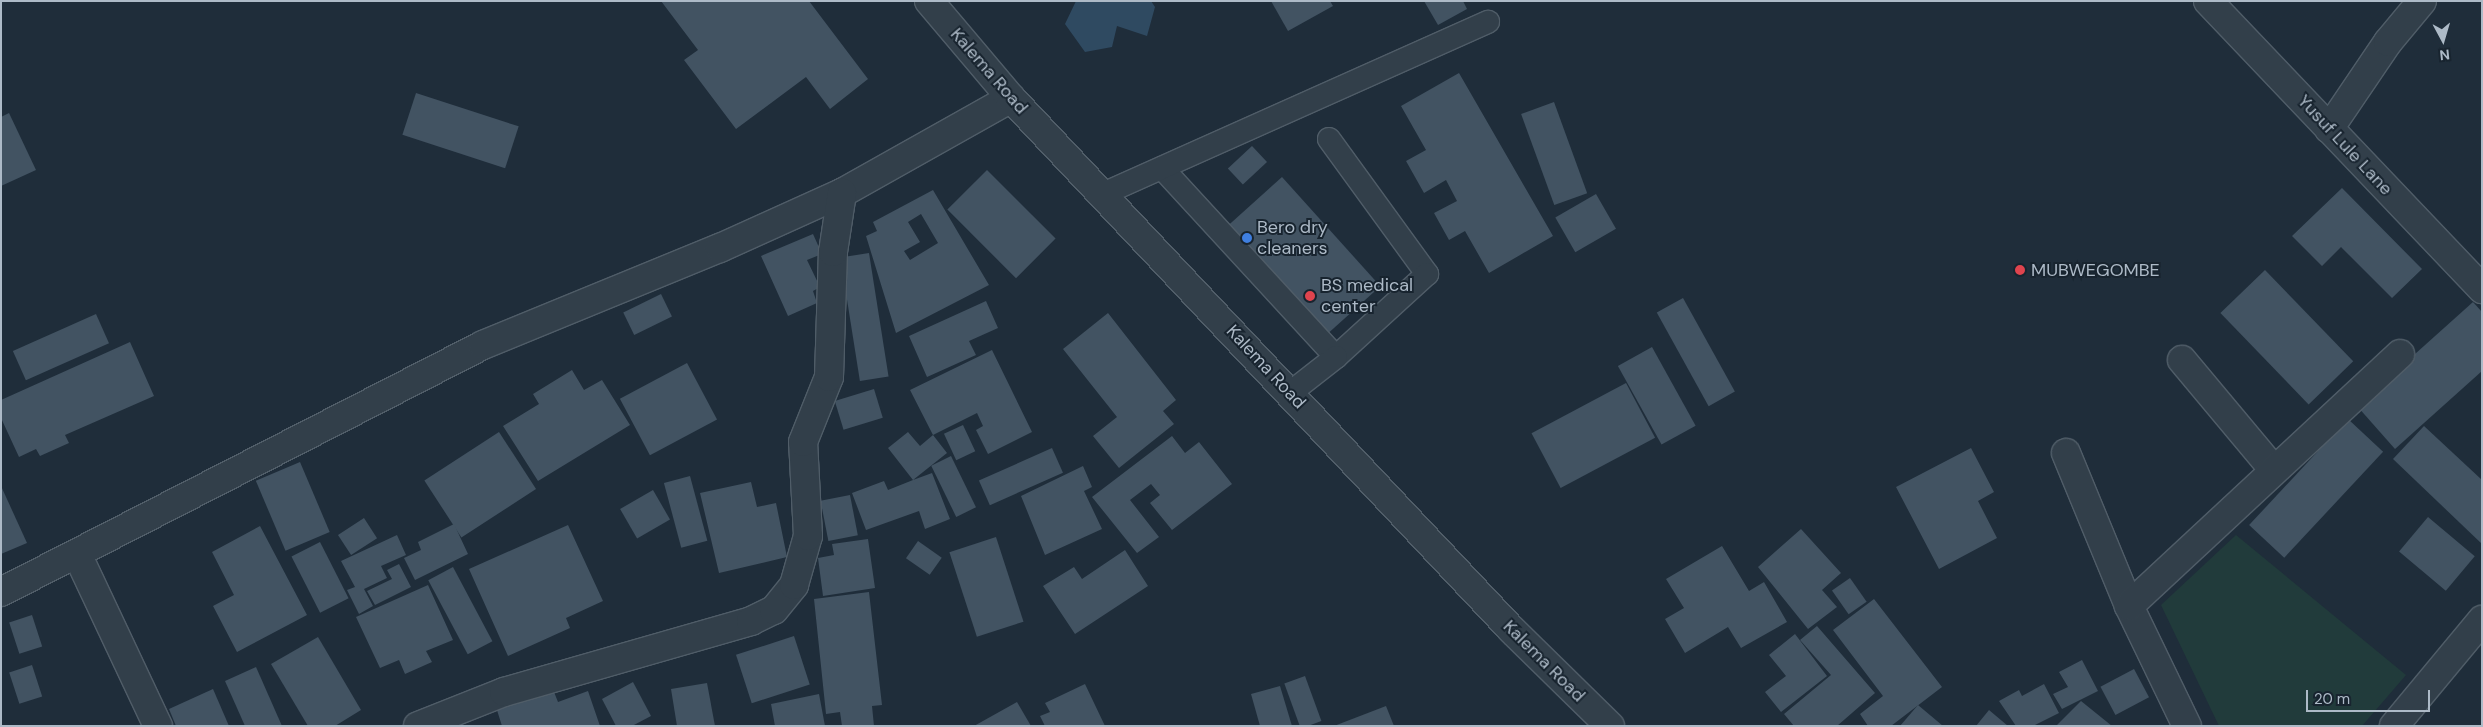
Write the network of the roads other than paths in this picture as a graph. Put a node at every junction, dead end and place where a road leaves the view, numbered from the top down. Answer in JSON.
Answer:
{"nodes":[{"id":1,"x":929,"y":1,"type":"edge"},
{"id":2,"x":2208,"y":1,"type":"edge"},
{"id":3,"x":2422,"y":1,"type":"edge"},
{"id":4,"x":1488,"y":22,"type":"dead end"},
{"id":5,"x":1011,"y":98,"type":"junction"},
{"id":6,"x":2330,"y":129,"type":"junction"},
{"id":7,"x":1329,"y":139,"type":"dead end"},
{"id":8,"x":1162,"y":168,"type":"junction"},
{"id":9,"x":842,"y":193,"type":"junction"},
{"id":10,"x":1103,"y":194,"type":"junction"},
{"id":11,"x":2482,"y":289,"type":"edge"},
{"id":12,"x":2400,"y":354,"type":"dead end"},
{"id":13,"x":1336,"y":357,"type":"junction"},
{"id":14,"x":2182,"y":360,"type":"dead end"},
{"id":15,"x":1290,"y":393,"type":"junction"},
{"id":16,"x":2066,"y":453,"type":"dead end"},
{"id":17,"x":2274,"y":470,"type":"junction"},
{"id":18,"x":78,"y":554,"type":"junction"},
{"id":19,"x":1,"y":592,"type":"edge"},
{"id":20,"x":2129,"y":606,"type":"junction"},
{"id":21,"x":2482,"y":620,"type":"edge"},
{"id":22,"x":1604,"y":724,"type":"edge"},
{"id":23,"x":158,"y":726,"type":"edge"},
{"id":24,"x":418,"y":726,"type":"edge"},
{"id":25,"x":2188,"y":726,"type":"edge"},
{"id":26,"x":2394,"y":726,"type":"edge"}],
"edges":[{"from":1,"to":5,"type":"street","name":"Kalema Road"},
{"from":2,"to":6,"type":"street","name":"Yusuf Lule Lane"},
{"from":3,"to":6,"type":"street"},
{"from":4,"to":8,"type":"lane"},
{"from":5,"to":9,"type":"street"},
{"from":5,"to":10,"type":"street","name":"Kalema Road"},
{"from":6,"to":11,"type":"street","name":"Yusuf Lule Lane"},
{"from":7,"to":13,"type":"lane"},
{"from":8,"to":10,"type":"lane"},
{"from":8,"to":13,"type":"lane"},
{"from":9,"to":18,"type":"street"},
{"from":9,"to":24,"type":"street"},
{"from":10,"to":15,"type":"street","name":"Kalema Road"},
{"from":12,"to":17,"type":"street"},
{"from":13,"to":15,"type":"lane"},
{"from":14,"to":17,"type":"street"},
{"from":15,"to":22,"type":"street","name":"Kalema Road"},
{"from":16,"to":20,"type":"street"},
{"from":17,"to":20,"type":"street"},
{"from":18,"to":19,"type":"street"},
{"from":18,"to":23,"type":"street"},
{"from":20,"to":25,"type":"street"},
{"from":21,"to":26,"type":"street"}]}
